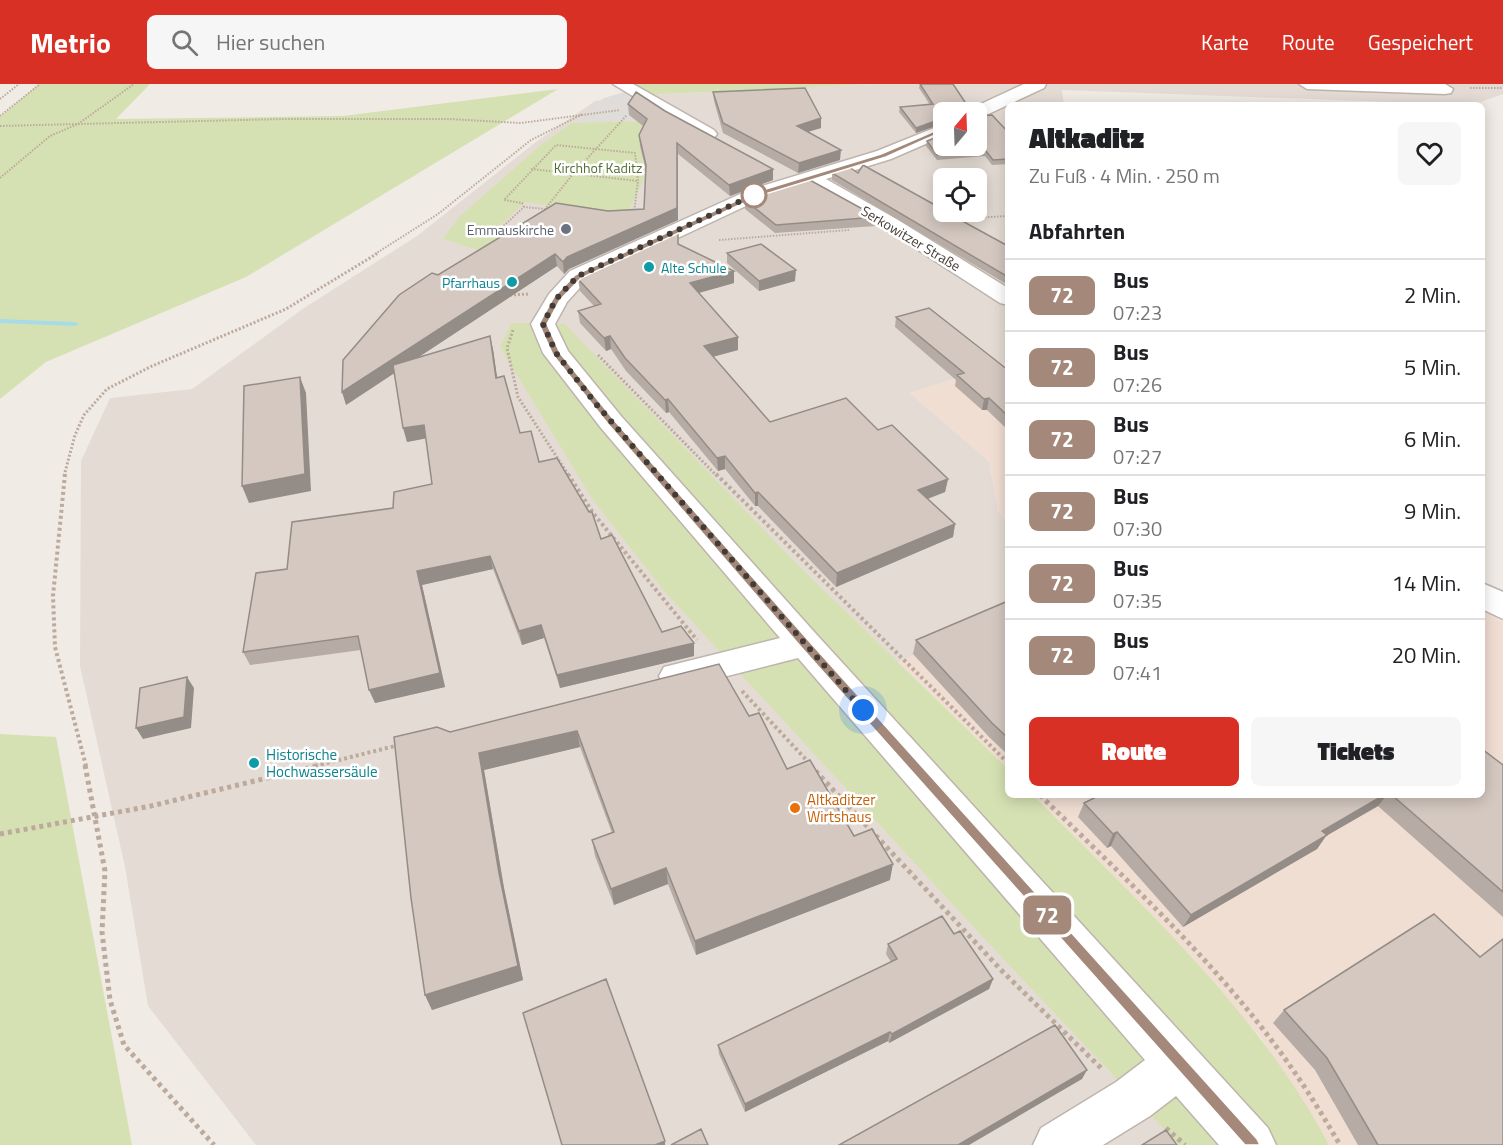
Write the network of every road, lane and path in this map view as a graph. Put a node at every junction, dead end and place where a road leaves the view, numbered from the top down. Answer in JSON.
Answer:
{"nodes":[{"id":1,"x":19,"y":84,"type":"edge"},
{"id":2,"x":40,"y":84,"type":"edge"},
{"id":3,"x":134,"y":84,"type":"edge"},
{"id":4,"x":621,"y":84,"type":"edge"},
{"id":5,"x":1307,"y":84,"type":"edge"},
{"id":6,"x":1040,"y":88,"type":"edge"},
{"id":7,"x":1503,"y":88,"type":"edge"},
{"id":8,"x":1445,"y":89,"type":"joint"},
{"id":9,"x":0,"y":99,"type":"edge"},
{"id":10,"x":987,"y":109,"type":"edge"},
{"id":11,"x":627,"y":115,"type":"edge"},
{"id":12,"x":0,"y":116,"type":"edge"},
{"id":13,"x":78,"y":124,"type":"junction"},
{"id":14,"x":0,"y":126,"type":"edge"},
{"id":15,"x":933,"y":134,"type":"edge"},
{"id":16,"x":725,"y":144,"type":"edge"},
{"id":17,"x":597,"y":149,"type":"junction"},
{"id":18,"x":531,"y":169,"type":"junction"},
{"id":19,"x":777,"y":172,"type":"dead end"},
{"id":20,"x":573,"y":174,"type":"junction"},
{"id":21,"x":0,"y":178,"type":"edge"},
{"id":22,"x":638,"y":181,"type":"junction"},
{"id":23,"x":805,"y":181,"type":"junction"},
{"id":24,"x":524,"y":207,"type":"junction"},
{"id":25,"x":545,"y":209,"type":"junction"},
{"id":26,"x":556,"y":210,"type":"edge"},
{"id":27,"x":1005,"y":216,"type":"edge"},
{"id":28,"x":631,"y":220,"type":"edge"},
{"id":29,"x":891,"y":224,"type":"junction"},
{"id":30,"x":515,"y":236,"type":"edge"},
{"id":31,"x":711,"y":240,"type":"dead end"},
{"id":32,"x":511,"y":290,"type":"edge"},
{"id":33,"x":522,"y":293,"type":"junction"},
{"id":34,"x":502,"y":296,"type":"edge"},
{"id":35,"x":1005,"y":296,"type":"edge"},
{"id":36,"x":556,"y":299,"type":"junction"},
{"id":37,"x":513,"y":330,"type":"dead end"},
{"id":38,"x":595,"y":352,"type":"dead end"},
{"id":39,"x":1485,"y":596,"type":"edge"},
{"id":40,"x":1503,"y":607,"type":"edge"},
{"id":41,"x":805,"y":644,"type":"junction"},
{"id":42,"x":718,"y":665,"type":"junction"},
{"id":43,"x":650,"y":682,"type":"edge"},
{"id":44,"x":409,"y":742,"type":"edge"},
{"id":45,"x":1005,"y":760,"type":"edge"},
{"id":46,"x":1043,"y":798,"type":"edge"},
{"id":47,"x":95,"y":819,"type":"junction"},
{"id":48,"x":0,"y":834,"type":"edge"},
{"id":49,"x":1179,"y":1064,"type":"junction"},
{"id":50,"x":1133,"y":1099,"type":"junction"},
{"id":51,"x":214,"y":1145,"type":"edge"},
{"id":52,"x":1058,"y":1145,"type":"edge"},
{"id":53,"x":1185,"y":1145,"type":"edge"},
{"id":54,"x":1251,"y":1145,"type":"edge"},
{"id":55,"x":1340,"y":1145,"type":"edge"}],
"edges":[{"from":1,"to":9,"type":"path"},
{"from":2,"to":12,"type":"path"},
{"from":3,"to":13,"type":"path"},
{"from":4,"to":16,"type":"street"},
{"from":5,"to":8,"type":"street"},
{"from":6,"to":10,"type":"street"},
{"from":7,"to":8,"type":"path"},
{"from":11,"to":17,"type":"path"},
{"from":13,"to":14,"type":"path"},
{"from":13,"to":21,"type":"path"},
{"from":13,"to":47,"type":"path"},
{"from":15,"to":23,"type":"street"},
{"from":17,"to":18,"type":"path"},
{"from":17,"to":20,"type":"path"},
{"from":17,"to":22,"type":"path"},
{"from":18,"to":20,"type":"path"},
{"from":18,"to":24,"type":"path"},
{"from":19,"to":23,"type":"street","name":"Serkowitzer Straße"},
{"from":20,"to":22,"type":"path"},
{"from":20,"to":25,"type":"path"},
{"from":22,"to":28,"type":"path"},
{"from":23,"to":29,"type":"street","name":"Serkowitzer Straße"},
{"from":23,"to":36,"type":"street"},
{"from":24,"to":25,"type":"path"},
{"from":24,"to":30,"type":"path"},
{"from":25,"to":26,"type":"path"},
{"from":27,"to":29,"type":"path"},
{"from":29,"to":31,"type":"path"},
{"from":29,"to":35,"type":"street","name":"Serkowitzer Straße"},
{"from":32,"to":33,"type":"path"},
{"from":33,"to":34,"type":"path"},
{"from":33,"to":36,"type":"path"},
{"from":36,"to":41,"type":"street"},
{"from":37,"to":42,"type":"path"},
{"from":38,"to":45,"type":"path"},
{"from":39,"to":40,"type":"street"},
{"from":41,"to":42,"type":"street"},
{"from":41,"to":49,"type":"street"},
{"from":42,"to":43,"type":"street"},
{"from":42,"to":50,"type":"path"},
{"from":44,"to":47,"type":"path"},
{"from":46,"to":55,"type":"path"},
{"from":47,"to":48,"type":"path"},
{"from":47,"to":51,"type":"path"},
{"from":49,"to":50,"type":"street"},
{"from":49,"to":54,"type":"street"},
{"from":50,"to":52,"type":"street"},
{"from":50,"to":53,"type":"path"}]}
